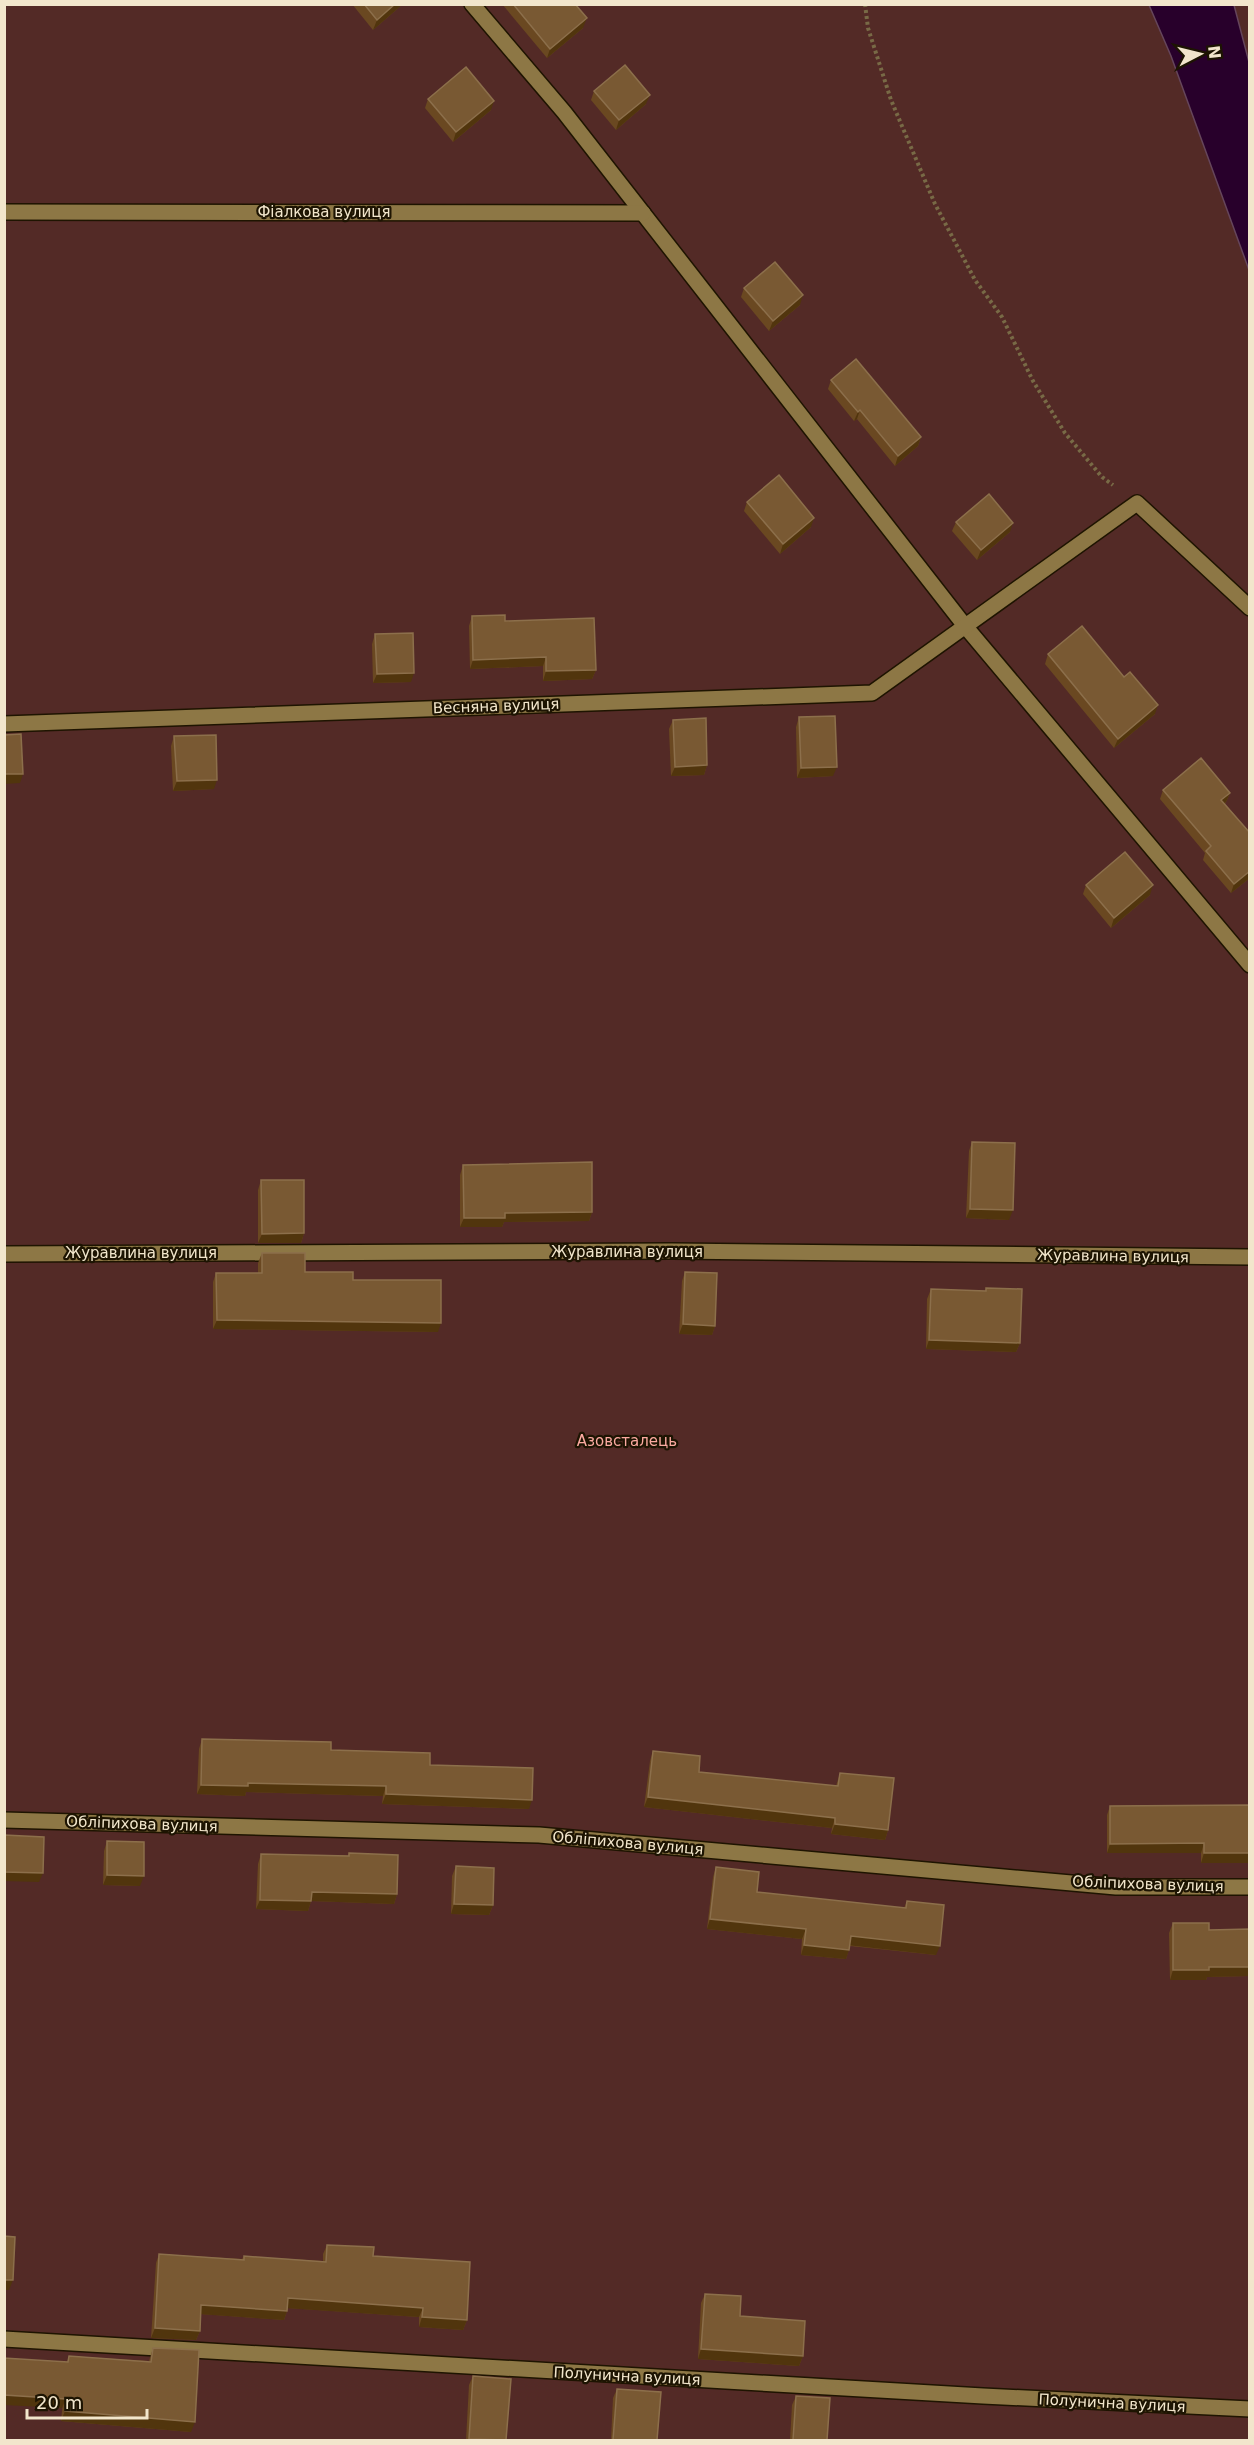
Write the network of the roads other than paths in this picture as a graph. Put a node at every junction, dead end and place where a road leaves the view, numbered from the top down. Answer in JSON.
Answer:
{"nodes":[{"id":1,"x":472,"y":4,"type":"edge"},
{"id":2,"x":4,"y":212,"type":"edge"},
{"id":3,"x":643,"y":213,"type":"junction"},
{"id":4,"x":1250,"y":608,"type":"edge"},
{"id":5,"x":965,"y":626,"type":"junction"},
{"id":6,"x":4,"y":724,"type":"edge"},
{"id":7,"x":1250,"y":965,"type":"edge"},
{"id":8,"x":4,"y":1254,"type":"edge"},
{"id":9,"x":1250,"y":1257,"type":"edge"},
{"id":10,"x":4,"y":1820,"type":"edge"},
{"id":11,"x":1250,"y":1887,"type":"edge"},
{"id":12,"x":4,"y":2339,"type":"edge"},
{"id":13,"x":1250,"y":2409,"type":"edge"}],
"edges":[{"from":1,"to":3,"type":"lane"},
{"from":2,"to":3,"type":"lane","name":"Фіалкова вулиця"},
{"from":3,"to":5,"type":"lane"},
{"from":4,"to":5,"type":"lane","name":"Весняна вулиця"},
{"from":5,"to":6,"type":"lane","name":"Весняна вулиця"},
{"from":5,"to":7,"type":"lane"},
{"from":8,"to":9,"type":"lane","name":"Журавлина вулиця"},
{"from":10,"to":11,"type":"lane","name":"Обліпихова вулиця"},
{"from":12,"to":13,"type":"lane","name":"Полунична вулиця"}]}
